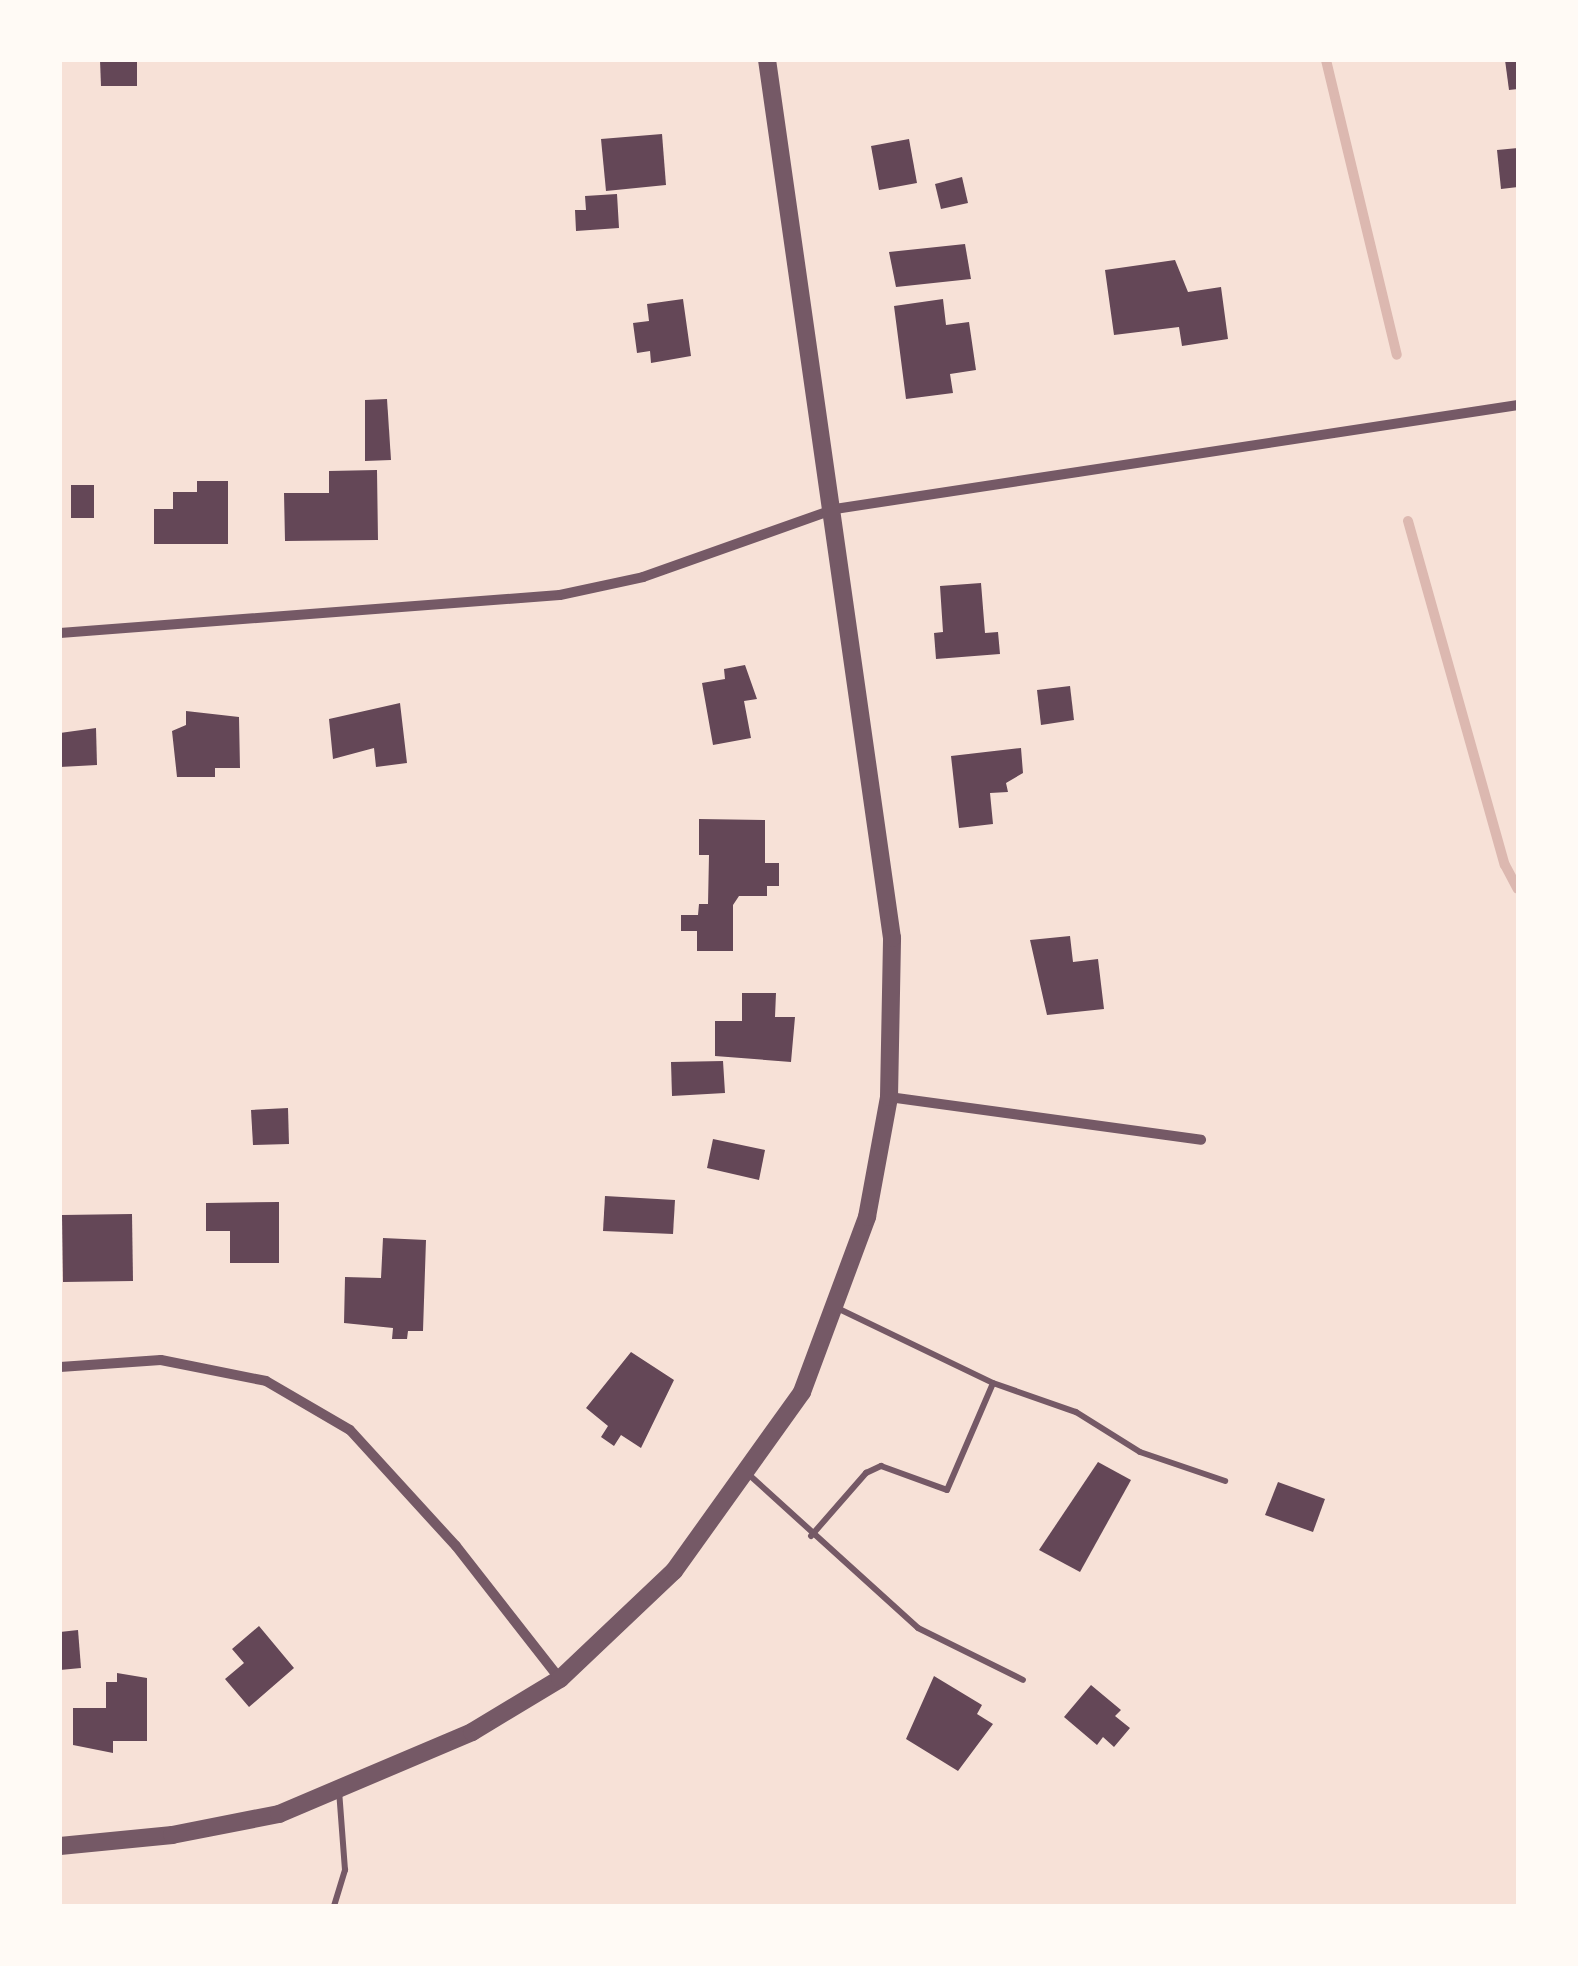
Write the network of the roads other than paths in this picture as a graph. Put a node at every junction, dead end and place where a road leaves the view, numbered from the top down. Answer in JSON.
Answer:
{"nodes":[{"id":1,"x":768,"y":60,"type":"edge"},
{"id":2,"x":1518,"y":404,"type":"edge"},
{"id":3,"x":835,"y":509,"type":"junction"},
{"id":4,"x":60,"y":634,"type":"edge"},
{"id":5,"x":890,"y":1097,"type":"junction"},
{"id":6,"x":1201,"y":1140,"type":"dead end"},
{"id":7,"x":834,"y":1306,"type":"junction"},
{"id":8,"x":60,"y":1367,"type":"edge"},
{"id":9,"x":993,"y":1383,"type":"junction"},
{"id":10,"x":745,"y":1472,"type":"junction"},
{"id":11,"x":1225,"y":1481,"type":"dead end"},
{"id":12,"x":811,"y":1536,"type":"junction"},
{"id":13,"x":560,"y":1679,"type":"junction"},
{"id":14,"x":1023,"y":1680,"type":"dead end"},
{"id":15,"x":340,"y":1791,"type":"junction"},
{"id":16,"x":60,"y":1846,"type":"edge"},
{"id":17,"x":334,"y":1906,"type":"edge"}],
"edges":[{"from":1,"to":3,"type":"street"},
{"from":2,"to":3,"type":"street"},
{"from":3,"to":4,"type":"street"},
{"from":3,"to":5,"type":"street"},
{"from":5,"to":6,"type":"street"},
{"from":5,"to":7,"type":"street"},
{"from":7,"to":9,"type":"lane"},
{"from":7,"to":10,"type":"street"},
{"from":8,"to":13,"type":"street"},
{"from":9,"to":11,"type":"lane"},
{"from":9,"to":12,"type":"lane"},
{"from":10,"to":12,"type":"lane"},
{"from":10,"to":13,"type":"street"},
{"from":12,"to":14,"type":"lane"},
{"from":13,"to":15,"type":"street"},
{"from":15,"to":16,"type":"street"},
{"from":15,"to":17,"type":"lane"}]}
